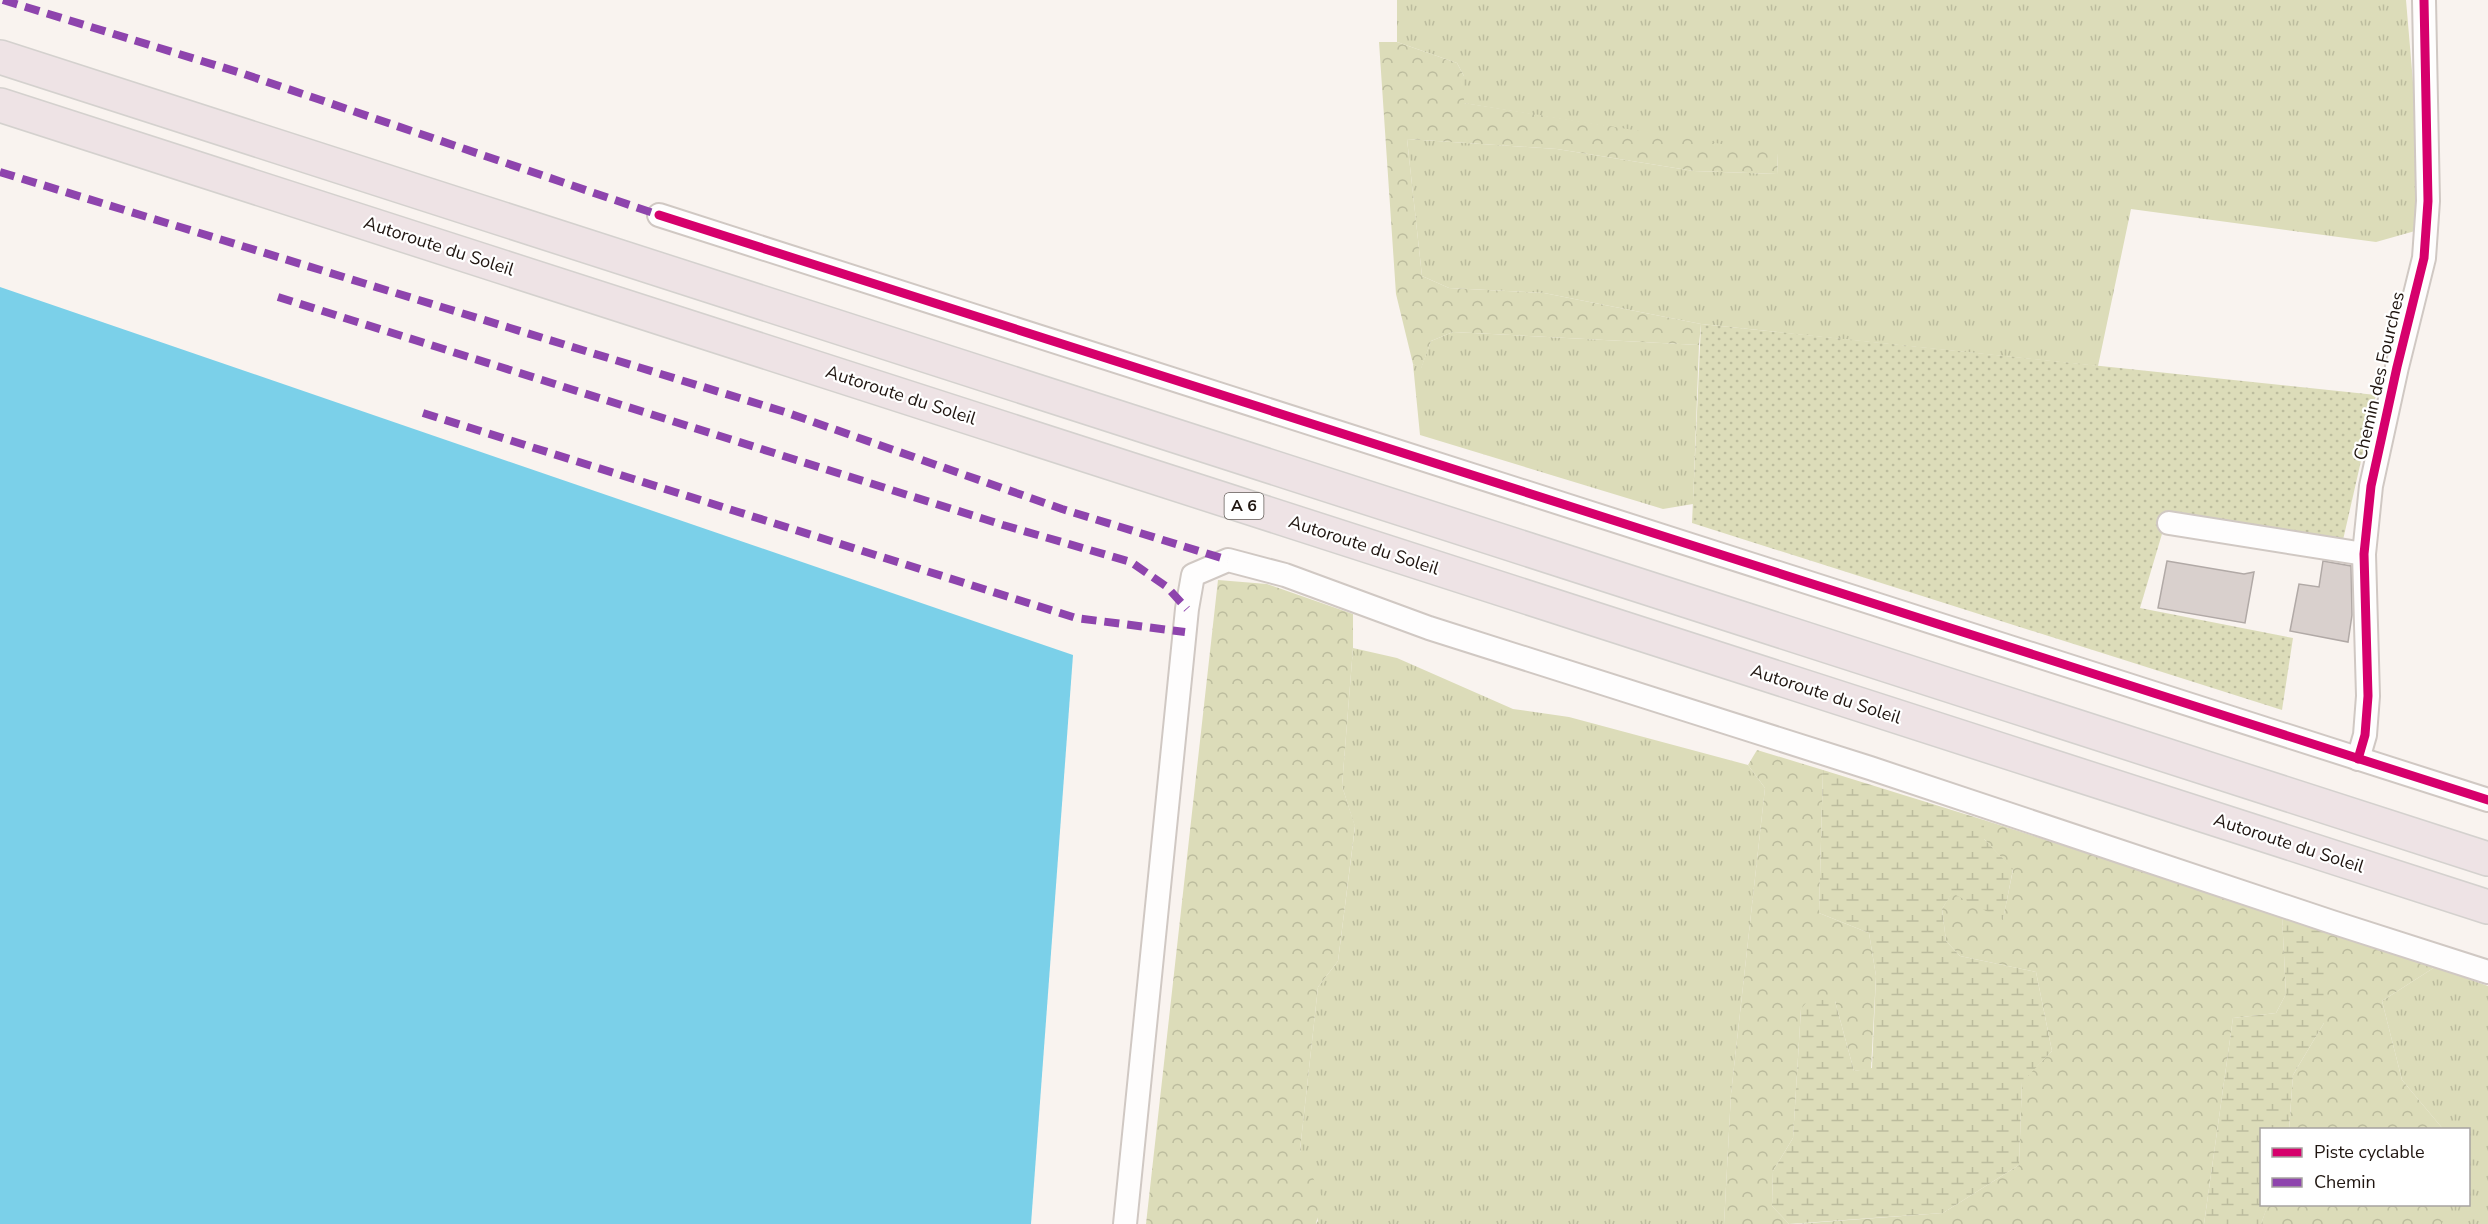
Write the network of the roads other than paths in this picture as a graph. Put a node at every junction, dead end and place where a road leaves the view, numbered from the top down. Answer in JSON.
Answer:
{"nodes":[{"id":1,"x":2424,"y":0,"type":"edge"},
{"id":2,"x":0,"y":57,"type":"edge"},
{"id":3,"x":0,"y":105,"type":"edge"},
{"id":4,"x":659,"y":215,"type":"dead end"},
{"id":5,"x":2169,"y":523,"type":"dead end"},
{"id":6,"x":2364,"y":554,"type":"junction"},
{"id":7,"x":2361,"y":748,"type":"junction"},
{"id":8,"x":2488,"y":800,"type":"edge"},
{"id":9,"x":2488,"y":859,"type":"edge"},
{"id":10,"x":2488,"y":907,"type":"edge"},
{"id":11,"x":2488,"y":972,"type":"edge"},
{"id":12,"x":1125,"y":1224,"type":"edge"}],
"edges":[{"from":1,"to":6,"type":"street","name":"Chemin des Fourches"},
{"from":2,"to":9,"type":"highway"},
{"from":3,"to":10,"type":"highway","name":"Autoroute du Soleil","number":"A 6"},
{"from":4,"to":7,"type":"street"},
{"from":5,"to":6,"type":"street"},
{"from":6,"to":7,"type":"street","name":"Chemin des Fourches"},
{"from":7,"to":8,"type":"street"},
{"from":11,"to":12,"type":"street"}]}
